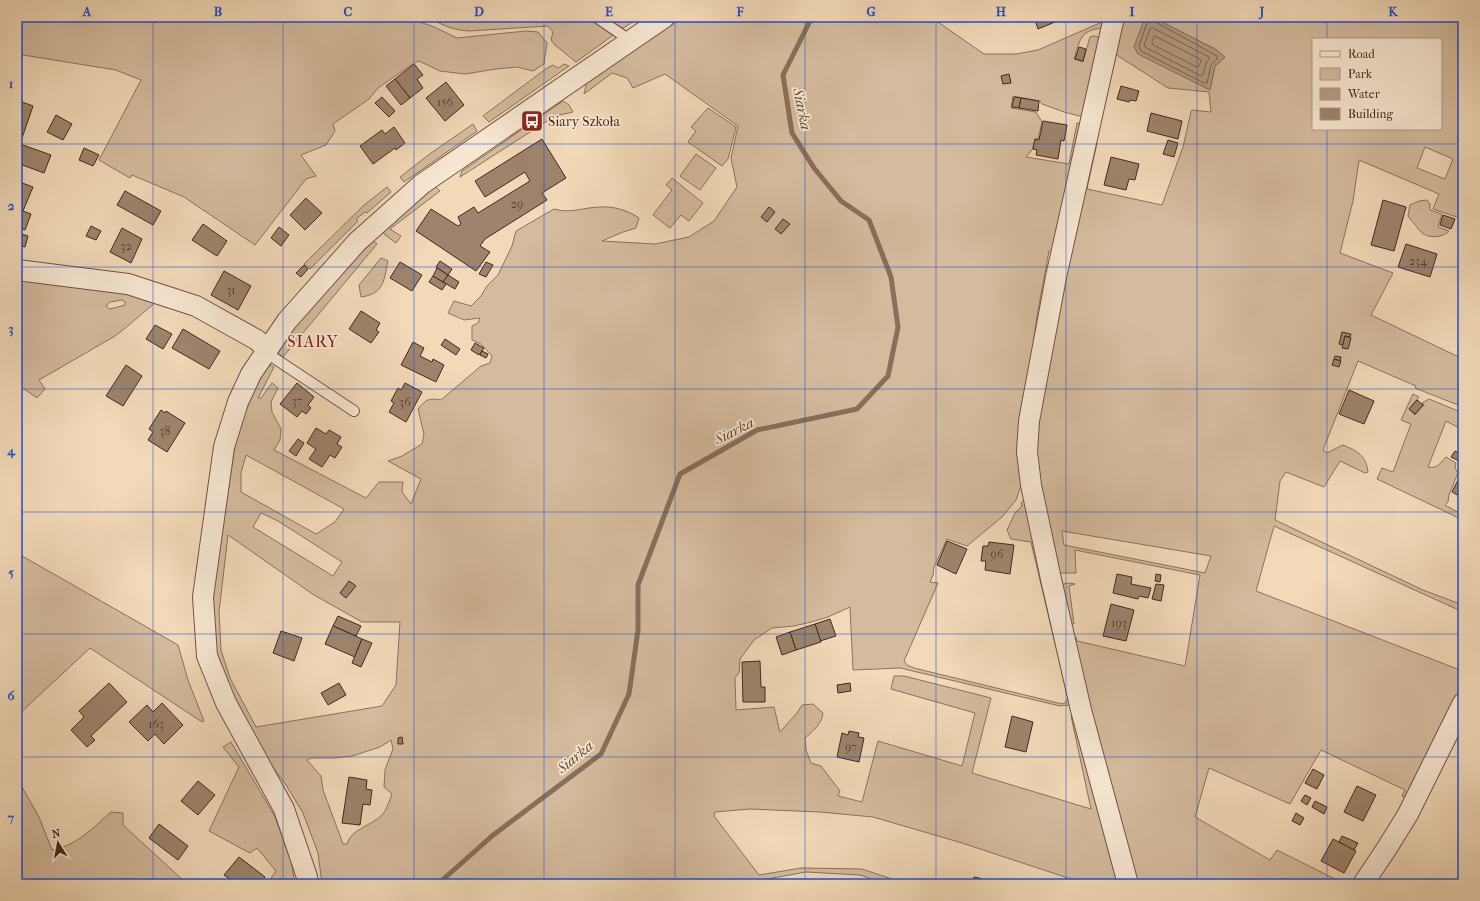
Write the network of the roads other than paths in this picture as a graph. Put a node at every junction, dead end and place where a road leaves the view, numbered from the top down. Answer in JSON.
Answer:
{"nodes":[{"id":1,"x":596,"y":17,"type":"edge"},
{"id":2,"x":665,"y":17,"type":"edge"},
{"id":3,"x":1114,"y":17,"type":"edge"},
{"id":4,"x":631,"y":41,"type":"junction"},
{"id":5,"x":17,"y":270,"type":"edge"},
{"id":6,"x":266,"y":350,"type":"junction"},
{"id":7,"x":354,"y":411,"type":"dead end"},
{"id":8,"x":1463,"y":703,"type":"edge"},
{"id":9,"x":308,"y":884,"type":"edge"},
{"id":10,"x":1128,"y":884,"type":"edge"},
{"id":11,"x":1362,"y":884,"type":"edge"}],
"edges":[{"from":1,"to":4,"type":"lane"},
{"from":2,"to":4,"type":"street"},
{"from":3,"to":10,"type":"street"},
{"from":4,"to":6,"type":"street"},
{"from":5,"to":6,"type":"street"},
{"from":6,"to":7,"type":"lane"},
{"from":6,"to":9,"type":"street"},
{"from":8,"to":11,"type":"street"}]}
